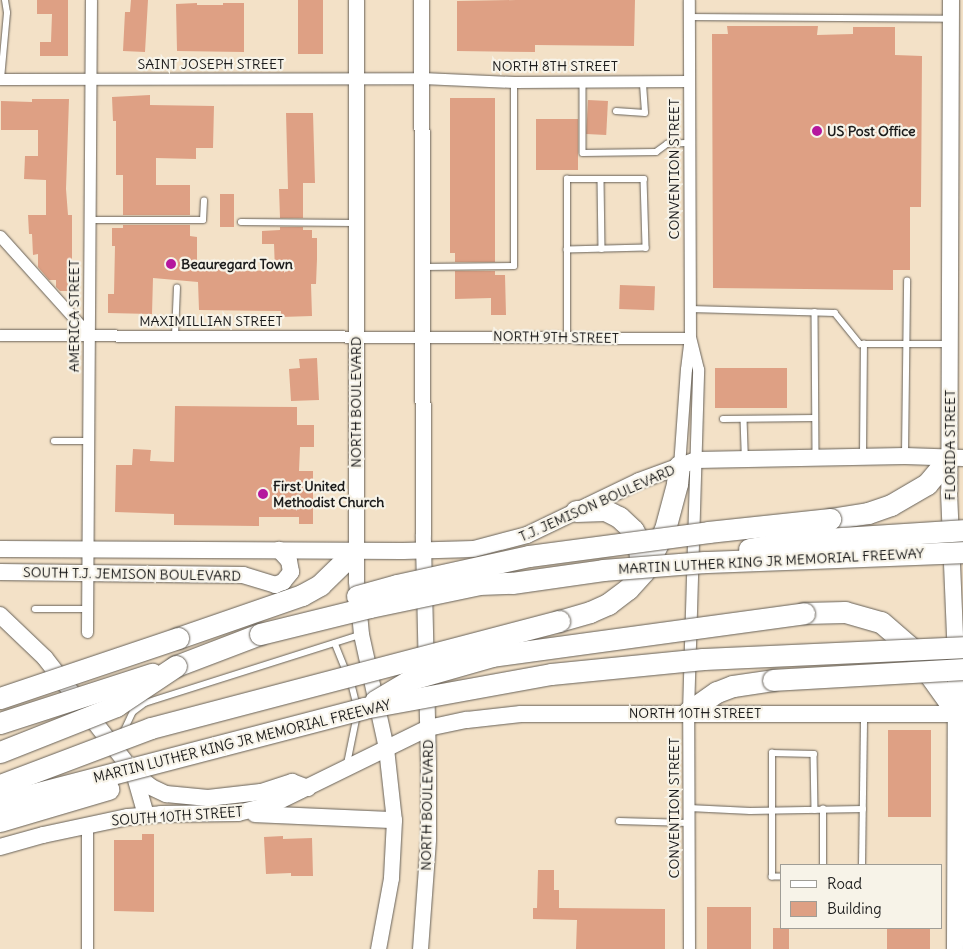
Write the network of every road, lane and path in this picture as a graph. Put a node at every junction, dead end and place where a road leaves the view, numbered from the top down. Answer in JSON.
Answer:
{"nodes":[{"id":1,"x":5,"y":0,"type":"edge"},
{"id":2,"x":91,"y":0,"type":"edge"},
{"id":3,"x":356,"y":0,"type":"edge"},
{"id":4,"x":421,"y":0,"type":"edge"},
{"id":5,"x":689,"y":0,"type":"edge"},
{"id":6,"x":952,"y":0,"type":"edge"},
{"id":7,"x":689,"y":17,"type":"junction"},
{"id":8,"x":951,"y":19,"type":"junction"},
{"id":9,"x":356,"y":78,"type":"junction"},
{"id":10,"x":422,"y":78,"type":"junction"},
{"id":11,"x":0,"y":79,"type":"edge"},
{"id":12,"x":90,"y":80,"type":"junction"},
{"id":13,"x":643,"y":81,"type":"junction"},
{"id":14,"x":514,"y":82,"type":"junction"},
{"id":15,"x":583,"y":82,"type":"junction"},
{"id":16,"x":689,"y":82,"type":"junction"},
{"id":17,"x":616,"y":111,"type":"dead end"},
{"id":18,"x":689,"y":143,"type":"junction"},
{"id":19,"x":602,"y":179,"type":"junction"},
{"id":20,"x":204,"y":201,"type":"dead end"},
{"id":21,"x":90,"y":220,"type":"junction"},
{"id":22,"x":241,"y":222,"type":"dead end"},
{"id":23,"x":355,"y":223,"type":"junction"},
{"id":24,"x":0,"y":236,"type":"edge"},
{"id":25,"x":602,"y":249,"type":"junction"},
{"id":26,"x":568,"y":250,"type":"junction"},
{"id":27,"x":421,"y":268,"type":"junction"},
{"id":28,"x":907,"y":281,"type":"dead end"},
{"id":29,"x":177,"y":288,"type":"dead end"},
{"id":30,"x":690,"y":309,"type":"junction"},
{"id":31,"x":815,"y":312,"type":"junction"},
{"id":32,"x":89,"y":335,"type":"junction"},
{"id":33,"x":175,"y":335,"type":"junction"},
{"id":34,"x":0,"y":336,"type":"edge"},
{"id":35,"x":356,"y":336,"type":"junction"},
{"id":36,"x":421,"y":336,"type":"junction"},
{"id":37,"x":567,"y":337,"type":"junction"},
{"id":38,"x":690,"y":338,"type":"junction"},
{"id":39,"x":906,"y":343,"type":"junction"},
{"id":40,"x":864,"y":344,"type":"junction"},
{"id":41,"x":950,"y":344,"type":"junction"},
{"id":42,"x":724,"y":418,"type":"dead end"},
{"id":43,"x":815,"y":418,"type":"junction"},
{"id":44,"x":744,"y":419,"type":"junction"},
{"id":45,"x":54,"y":441,"type":"dead end"},
{"id":46,"x":88,"y":441,"type":"junction"},
{"id":47,"x":905,"y":456,"type":"junction"},
{"id":48,"x":816,"y":457,"type":"junction"},
{"id":49,"x":862,"y":457,"type":"junction"},
{"id":50,"x":745,"y":458,"type":"junction"},
{"id":51,"x":956,"y":458,"type":"edge"},
{"id":52,"x":688,"y":463,"type":"junction"},
{"id":53,"x":576,"y":511,"type":"junction"},
{"id":54,"x":963,"y":530,"type":"edge"},
{"id":55,"x":0,"y":549,"type":"edge"},
{"id":56,"x":88,"y":549,"type":"junction"},
{"id":57,"x":279,"y":550,"type":"junction"},
{"id":58,"x":356,"y":550,"type":"junction"},
{"id":59,"x":388,"y":551,"type":"joint"},
{"id":60,"x":424,"y":551,"type":"junction"},
{"id":61,"x":963,"y":552,"type":"edge"},
{"id":62,"x":673,"y":564,"type":"junction"},
{"id":63,"x":0,"y":572,"type":"edge"},
{"id":64,"x":88,"y":574,"type":"junction"},
{"id":65,"x":636,"y":580,"type":"junction"},
{"id":66,"x":35,"y":609,"type":"dead end"},
{"id":67,"x":87,"y":609,"type":"junction"},
{"id":68,"x":0,"y":615,"type":"edge"},
{"id":69,"x":87,"y":632,"type":"dead end"},
{"id":70,"x":260,"y":634,"type":"junction"},
{"id":71,"x":361,"y":634,"type":"junction"},
{"id":72,"x":335,"y":642,"type":"junction"},
{"id":73,"x":963,"y":647,"type":"edge"},
{"id":74,"x":176,"y":666,"type":"junction"},
{"id":75,"x":963,"y":669,"type":"edge"},
{"id":76,"x":0,"y":698,"type":"edge"},
{"id":77,"x":364,"y":708,"type":"junction"},
{"id":78,"x":688,"y":712,"type":"junction"},
{"id":79,"x":864,"y":714,"type":"junction"},
{"id":80,"x":960,"y":714,"type":"edge"},
{"id":81,"x":0,"y":723,"type":"edge"},
{"id":82,"x":428,"y":728,"type":"junction"},
{"id":83,"x":112,"y":744,"type":"junction"},
{"id":84,"x":386,"y":748,"type":"junction"},
{"id":85,"x":0,"y":752,"type":"edge"},
{"id":86,"x":186,"y":755,"type":"junction"},
{"id":87,"x":960,"y":761,"type":"edge"},
{"id":88,"x":346,"y":768,"type":"junction"},
{"id":89,"x":134,"y":774,"type":"junction"},
{"id":90,"x":0,"y":785,"type":"edge"},
{"id":91,"x":308,"y":788,"type":"junction"},
{"id":92,"x":0,"y":803,"type":"edge"},
{"id":93,"x":689,"y":808,"type":"junction"},
{"id":94,"x":862,"y":809,"type":"junction"},
{"id":95,"x":771,"y":810,"type":"junction"},
{"id":96,"x":815,"y":810,"type":"junction"},
{"id":97,"x":824,"y":810,"type":"junction"},
{"id":98,"x":238,"y":813,"type":"junction"},
{"id":99,"x":146,"y":815,"type":"junction"},
{"id":100,"x":394,"y":820,"type":"junction"},
{"id":101,"x":0,"y":821,"type":"edge"},
{"id":102,"x":619,"y":821,"type":"dead end"},
{"id":103,"x":689,"y":822,"type":"junction"},
{"id":104,"x":88,"y":824,"type":"junction"},
{"id":105,"x":0,"y":847,"type":"edge"},
{"id":106,"x":822,"y":864,"type":"edge"},
{"id":107,"x":862,"y":864,"type":"edge"},
{"id":108,"x":780,"y":878,"type":"edge"},
{"id":109,"x":959,"y":909,"type":"edge"},
{"id":110,"x":87,"y":949,"type":"edge"},
{"id":111,"x":378,"y":949,"type":"edge"},
{"id":112,"x":420,"y":949,"type":"edge"},
{"id":113,"x":689,"y":949,"type":"edge"},
{"id":114,"x":955,"y":949,"type":"edge"}],
"edges":[{"from":1,"to":11,"type":"lane"},
{"from":2,"to":12,"type":"street","name":"AMERICA STREET"},
{"from":3,"to":9,"type":"street","name":"NORTH BOULEVARD"},
{"from":4,"to":10,"type":"street","name":"NORTH BOULEVARD"},
{"from":5,"to":7,"type":"street","name":"CONVENTION STREET"},
{"from":6,"to":8,"type":"main road","name":"FLORIDA STREET"},
{"from":7,"to":8,"type":"lane"},
{"from":7,"to":16,"type":"street","name":"CONVENTION STREET"},
{"from":8,"to":41,"type":"main road","name":"FLORIDA STREET"},
{"from":9,"to":10,"type":"street","name":"SAINT JOSEPH STREET"},
{"from":9,"to":12,"type":"street","name":"SAINT JOSEPH STREET"},
{"from":9,"to":23,"type":"street","name":"NORTH BOULEVARD"},
{"from":10,"to":14,"type":"street","name":"NORTH 8TH STREET"},
{"from":10,"to":27,"type":"street","name":"NORTH BOULEVARD"},
{"from":11,"to":12,"type":"street","name":"SAINT JOSEPH STREET"},
{"from":12,"to":21,"type":"street","name":"AMERICA STREET"},
{"from":13,"to":15,"type":"street","name":"NORTH 8TH STREET"},
{"from":13,"to":16,"type":"street","name":"NORTH 8TH STREET"},
{"from":13,"to":17,"type":"lane"},
{"from":14,"to":15,"type":"street","name":"NORTH 8TH STREET"},
{"from":14,"to":27,"type":"lane"},
{"from":15,"to":18,"type":"lane"},
{"from":16,"to":18,"type":"street","name":"CONVENTION STREET"},
{"from":18,"to":30,"type":"street","name":"CONVENTION STREET"},
{"from":19,"to":25,"type":"lane"},
{"from":19,"to":25,"type":"lane"},
{"from":19,"to":26,"type":"lane"},
{"from":20,"to":21,"type":"lane"},
{"from":21,"to":32,"type":"street","name":"AMERICA STREET"},
{"from":22,"to":23,"type":"lane"},
{"from":23,"to":35,"type":"street","name":"NORTH BOULEVARD"},
{"from":24,"to":32,"type":"street"},
{"from":25,"to":26,"type":"lane"},
{"from":26,"to":37,"type":"lane"},
{"from":27,"to":36,"type":"street","name":"NORTH BOULEVARD"},
{"from":28,"to":39,"type":"lane"},
{"from":29,"to":33,"type":"lane"},
{"from":30,"to":31,"type":"lane"},
{"from":30,"to":38,"type":"street","name":"CONVENTION STREET"},
{"from":31,"to":40,"type":"lane"},
{"from":31,"to":43,"type":"lane"},
{"from":32,"to":33,"type":"street","name":"MAXIMILLIAN STREET"},
{"from":32,"to":34,"type":"street","name":"MAXIMILLIAN STREET"},
{"from":32,"to":46,"type":"street","name":"AMERICA STREET"},
{"from":33,"to":35,"type":"street","name":"MAXIMILLIAN STREET"},
{"from":35,"to":36,"type":"street","name":"MAXIMILLIAN STREET"},
{"from":35,"to":58,"type":"street","name":"NORTH BOULEVARD"},
{"from":36,"to":37,"type":"street","name":"NORTH 9TH STREET"},
{"from":36,"to":60,"type":"street","name":"NORTH BOULEVARD"},
{"from":37,"to":38,"type":"street","name":"NORTH 9TH STREET"},
{"from":38,"to":52,"type":"street","name":"CONVENTION STREET"},
{"from":38,"to":52,"type":"street","name":"CONVENTION STREET"},
{"from":39,"to":40,"type":"lane"},
{"from":39,"to":41,"type":"lane"},
{"from":39,"to":47,"type":"lane"},
{"from":40,"to":49,"type":"lane"},
{"from":41,"to":51,"type":"main road","name":"FLORIDA STREET"},
{"from":42,"to":44,"type":"lane"},
{"from":43,"to":44,"type":"lane"},
{"from":43,"to":48,"type":"lane"},
{"from":44,"to":50,"type":"lane"},
{"from":45,"to":46,"type":"lane"},
{"from":46,"to":56,"type":"street","name":"AMERICA STREET"},
{"from":47,"to":49,"type":"main road","name":"T.J. JEMISON BOULEVARD"},
{"from":47,"to":51,"type":"main road","name":"T.J. JEMISON BOULEVARD"},
{"from":48,"to":49,"type":"main road","name":"T.J. JEMISON BOULEVARD"},
{"from":48,"to":50,"type":"main road","name":"T.J. JEMISON BOULEVARD"},
{"from":50,"to":52,"type":"main road","name":"T.J. JEMISON BOULEVARD"},
{"from":51,"to":70,"type":"highway","bridge":true},
{"from":51,"to":80,"type":"main road","name":"FLORIDA STREET"},
{"from":52,"to":53,"type":"main road","name":"T.J. JEMISON BOULEVARD"},
{"from":52,"to":65,"type":"highway"},
{"from":52,"to":78,"type":"street","name":"CONVENTION STREET"},
{"from":53,"to":60,"type":"main road","name":"T.J. JEMISON BOULEVARD"},
{"from":53,"to":65,"type":"highway"},
{"from":54,"to":62,"type":"highway","bridge":true},
{"from":55,"to":56,"type":"main road","name":"SOUTH T.J. JEMISON BOULEVARD"},
{"from":56,"to":57,"type":"main road","name":"SOUTH T.J. JEMISON BOULEVARD"},
{"from":56,"to":64,"type":"street","name":"AMERICA STREET"},
{"from":57,"to":58,"type":"main road","name":"SOUTH T.J. JEMISON BOULEVARD"},
{"from":57,"to":64,"type":"main road","name":"SOUTH T.J. JEMISON BOULEVARD"},
{"from":58,"to":59,"type":"main road","name":"SOUTH T.J. JEMISON BOULEVARD"},
{"from":58,"to":71,"type":"street","name":"NORTH BOULEVARD"},
{"from":58,"to":76,"type":"highway","bridge":true},
{"from":59,"to":60,"type":"main road","name":"T.J. JEMISON BOULEVARD"},
{"from":60,"to":82,"type":"street","name":"NORTH BOULEVARD"},
{"from":61,"to":62,"type":"highway","name":"MARTIN LUTHER KING JR MEMORIAL FREEWAY","bridge":true},
{"from":62,"to":70,"type":"highway","name":"MARTIN LUTHER KING JR MEMORIAL FREEWAY","bridge":true},
{"from":63,"to":64,"type":"main road","name":"SOUTH T.J. JEMISON BOULEVARD"},
{"from":64,"to":67,"type":"street","name":"AMERICA STREET"},
{"from":65,"to":90,"type":"highway","bridge":true},
{"from":66,"to":67,"type":"lane"},
{"from":67,"to":69,"type":"street","name":"AMERICA STREET"},
{"from":68,"to":83,"type":"main road"},
{"from":70,"to":74,"type":"highway","name":"MARTIN LUTHER KING JR MEMORIAL FREEWAY"},
{"from":71,"to":72,"type":"lane"},
{"from":71,"to":84,"type":"street","name":"NORTH BOULEVARD"},
{"from":72,"to":83,"type":"lane"},
{"from":72,"to":88,"type":"lane"},
{"from":73,"to":77,"type":"highway","name":"MARTIN LUTHER KING JR MEMORIAL FREEWAY","bridge":true},
{"from":74,"to":81,"type":"highway","name":"MARTIN LUTHER KING JR MEMORIAL FREEWAY","bridge":true},
{"from":74,"to":85,"type":"highway","bridge":true},
{"from":75,"to":78,"type":"highway","bridge":true},
{"from":77,"to":80,"type":"highway","bridge":true},
{"from":77,"to":86,"type":"highway","name":"MARTIN LUTHER KING JR MEMORIAL FREEWAY","bridge":true},
{"from":78,"to":79,"type":"main road","name":"NORTH 10TH STREET"},
{"from":78,"to":82,"type":"main road","name":"NORTH 10TH STREET"},
{"from":78,"to":93,"type":"street","name":"CONVENTION STREET"},
{"from":79,"to":80,"type":"main road","name":"NORTH 10TH STREET"},
{"from":79,"to":94,"type":"lane"},
{"from":80,"to":87,"type":"main road","name":"FLORIDA STREET"},
{"from":82,"to":84,"type":"main road","name":"SOUTH 10TH STREET"},
{"from":82,"to":112,"type":"street","name":"NORTH BOULEVARD"},
{"from":83,"to":89,"type":"main road"},
{"from":84,"to":88,"type":"main road","name":"SOUTH 10TH STREET"},
{"from":84,"to":100,"type":"street","name":"NORTH BOULEVARD"},
{"from":86,"to":92,"type":"highway","name":"MARTIN LUTHER KING JR MEMORIAL FREEWAY","bridge":true},
{"from":86,"to":101,"type":"highway","bridge":true},
{"from":87,"to":109,"type":"main road","name":"FLORIDA STREET"},
{"from":88,"to":91,"type":"main road","name":"SOUTH 10TH STREET"},
{"from":89,"to":91,"type":"main road"},
{"from":89,"to":99,"type":"main road"},
{"from":91,"to":98,"type":"main road","name":"SOUTH 10TH STREET"},
{"from":93,"to":95,"type":"lane"},
{"from":93,"to":103,"type":"street","name":"CONVENTION STREET"},
{"from":94,"to":97,"type":"lane"},
{"from":94,"to":107,"type":"lane"},
{"from":95,"to":96,"type":"lane"},
{"from":95,"to":96,"type":"lane"},
{"from":95,"to":108,"type":"lane"},
{"from":96,"to":97,"type":"lane"},
{"from":97,"to":106,"type":"lane"},
{"from":98,"to":99,"type":"main road","name":"SOUTH 10TH STREET"},
{"from":98,"to":100,"type":"main road"},
{"from":99,"to":104,"type":"main road","name":"SOUTH 10TH STREET"},
{"from":100,"to":111,"type":"street","name":"NORTH BOULEVARD"},
{"from":102,"to":103,"type":"lane"},
{"from":103,"to":113,"type":"street","name":"CONVENTION STREET"},
{"from":104,"to":105,"type":"main road","name":"SOUTH 10TH STREET"},
{"from":104,"to":110,"type":"street"},
{"from":109,"to":114,"type":"main road","name":"FLORIDA STREET"}]}
